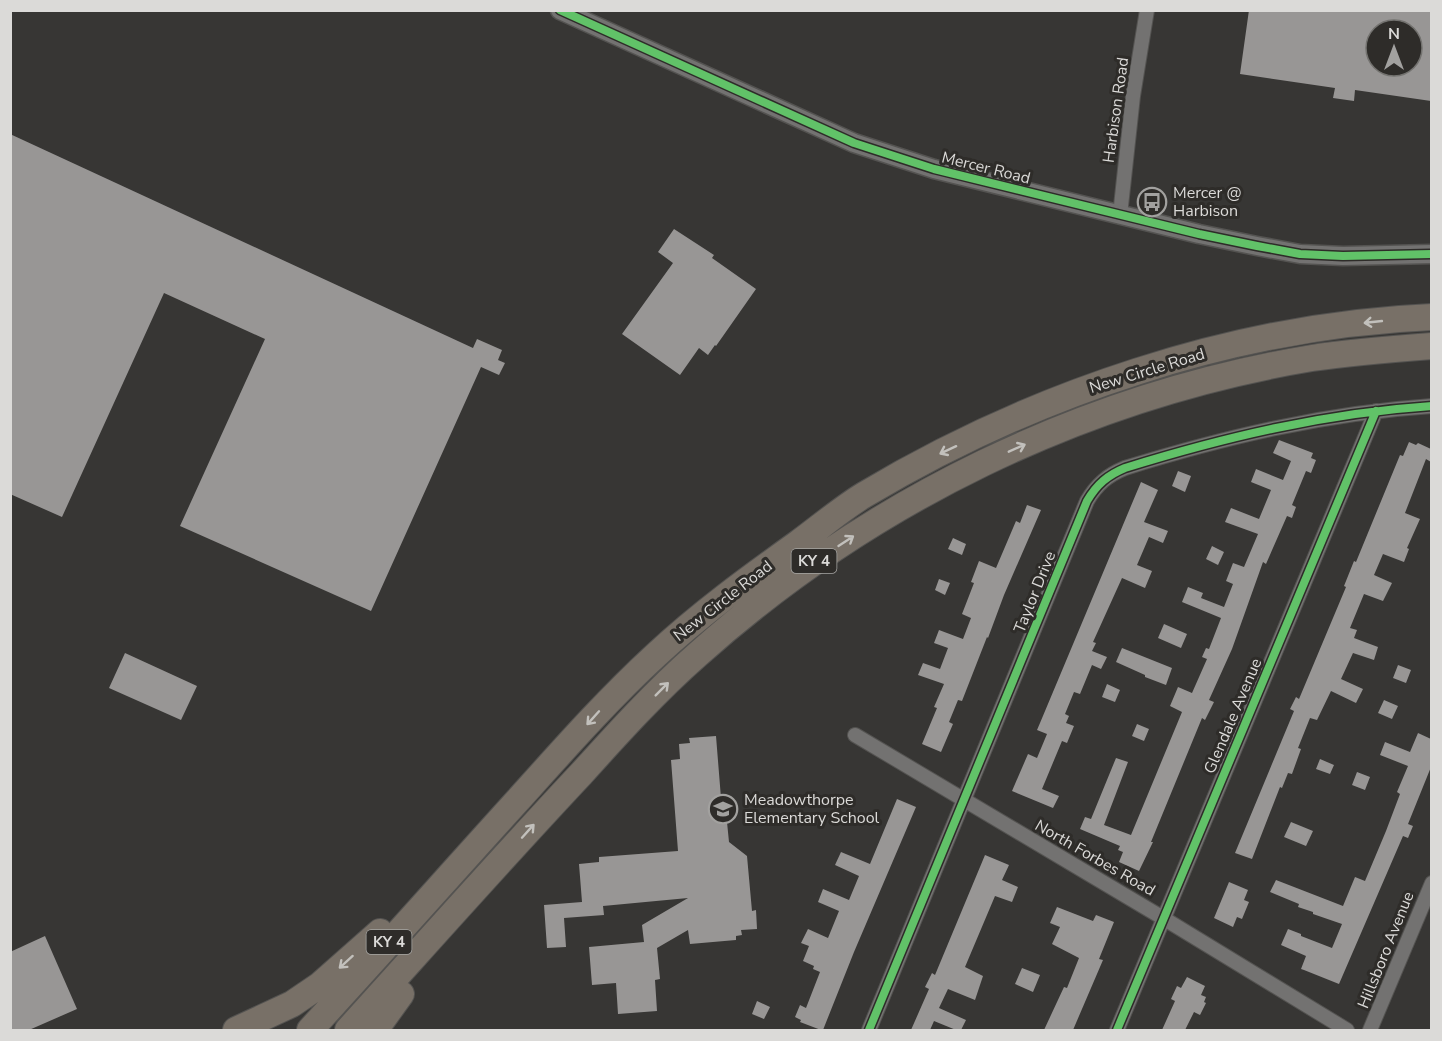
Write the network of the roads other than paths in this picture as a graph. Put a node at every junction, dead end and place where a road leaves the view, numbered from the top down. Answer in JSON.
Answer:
{"nodes":[{"id":1,"x":560,"y":10,"type":"edge"},
{"id":2,"x":1147,"y":10,"type":"edge"},
{"id":3,"x":1120,"y":215,"type":"junction"},
{"id":4,"x":1431,"y":254,"type":"edge"},
{"id":5,"x":1431,"y":317,"type":"edge"},
{"id":6,"x":1431,"y":346,"type":"edge"},
{"id":7,"x":1431,"y":406,"type":"edge"},
{"id":8,"x":1376,"y":411,"type":"junction"},
{"id":9,"x":855,"y":735,"type":"dead end"},
{"id":10,"x":964,"y":801,"type":"junction"},
{"id":11,"x":468,"y":854,"type":"junction"},
{"id":12,"x":497,"y":866,"type":"junction"},
{"id":13,"x":1431,"y":883,"type":"edge"},
{"id":14,"x":1163,"y":918,"type":"junction"},
{"id":15,"x":236,"y":1030,"type":"edge"},
{"id":16,"x":310,"y":1030,"type":"edge"},
{"id":17,"x":348,"y":1030,"type":"edge"},
{"id":18,"x":375,"y":1030,"type":"edge"},
{"id":19,"x":869,"y":1030,"type":"edge"},
{"id":20,"x":1117,"y":1030,"type":"edge"},
{"id":21,"x":1347,"y":1030,"type":"edge"},
{"id":22,"x":1370,"y":1030,"type":"edge"}],
"edges":[{"from":1,"to":3,"type":"street","name":"Mercer Road"},
{"from":2,"to":3,"type":"street","name":"Harbison Road"},
{"from":3,"to":4,"type":"street","name":"Mercer Road"},
{"from":5,"to":11,"type":"highway","name":"New Circle Road","number":"KY 4","one_way":true},
{"from":12,"to":6,"type":"highway","name":"New Circle Road","number":"KY 4","one_way":true},
{"from":7,"to":8,"type":"street","name":"Taylor Drive"},
{"from":8,"to":10,"type":"street","name":"Taylor Drive"},
{"from":8,"to":14,"type":"street","name":"Glendale Avenue"},
{"from":9,"to":10,"type":"street","name":"North Forbes Road"},
{"from":10,"to":14,"type":"street","name":"North Forbes Road"},
{"from":10,"to":19,"type":"street","name":"Taylor Drive"},
{"from":11,"to":15,"type":"highway","one_way":true},
{"from":11,"to":16,"type":"highway","name":"New Circle Road","number":"KY 4"},
{"from":12,"to":17,"type":"highway","name":"New Circle Road","number":"KY 4"},
{"from":12,"to":18,"type":"highway"},
{"from":13,"to":22,"type":"street","name":"Hillsboro Avenue"},
{"from":14,"to":20,"type":"street","name":"Glendale Avenue"},
{"from":14,"to":21,"type":"street","name":"North Forbes Road"}]}
